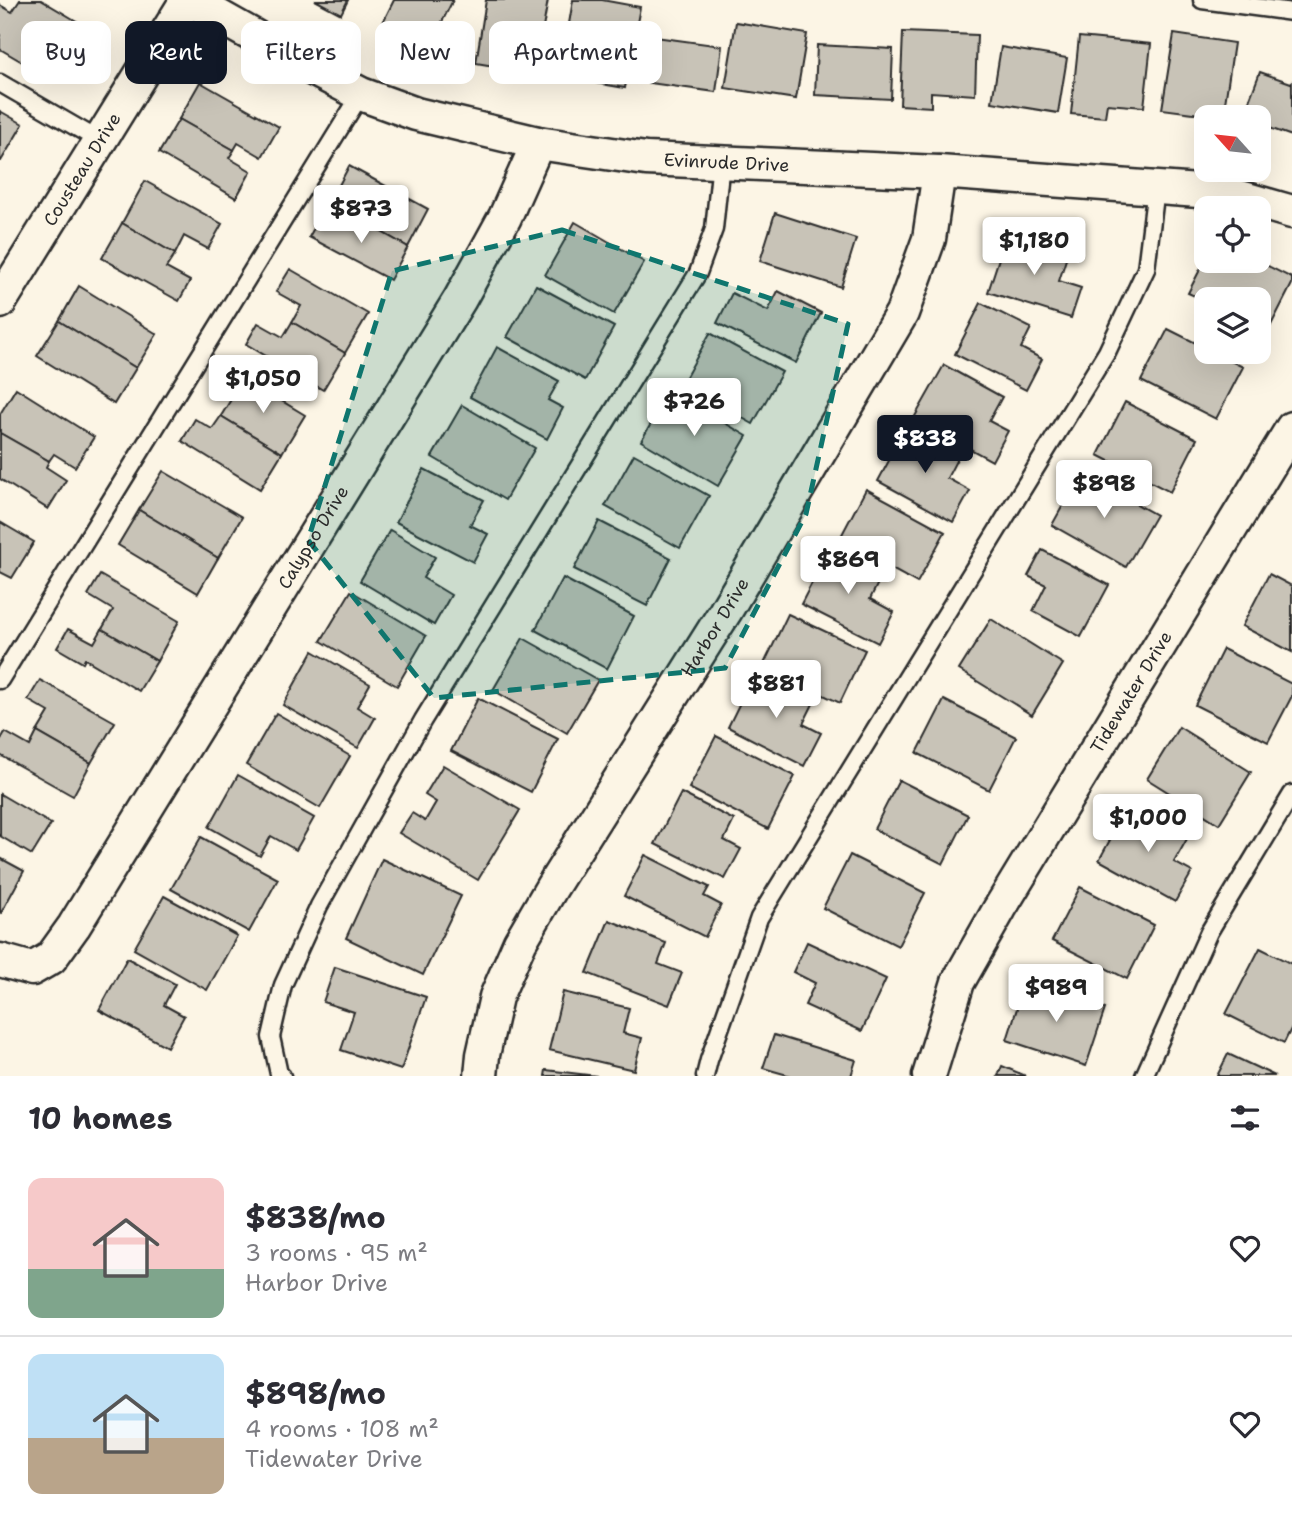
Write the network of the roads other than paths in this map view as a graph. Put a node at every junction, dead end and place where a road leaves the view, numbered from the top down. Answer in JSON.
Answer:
{"nodes":[{"id":1,"x":189,"y":0,"type":"edge"},
{"id":2,"x":1202,"y":0,"type":"edge"},
{"id":3,"x":1292,"y":12,"type":"edge"},
{"id":4,"x":0,"y":83,"type":"edge"},
{"id":5,"x":361,"y":94,"type":"junction"},
{"id":6,"x":100,"y":141,"type":"junction"},
{"id":7,"x":538,"y":143,"type":"junction"},
{"id":8,"x":721,"y":162,"type":"junction"},
{"id":9,"x":939,"y":173,"type":"junction"},
{"id":10,"x":1156,"y":188,"type":"junction"},
{"id":11,"x":1292,"y":212,"type":"edge"},
{"id":12,"x":0,"y":302,"type":"edge"},
{"id":13,"x":1292,"y":428,"type":"edge"},
{"id":14,"x":0,"y":680,"type":"edge"},
{"id":15,"x":1292,"y":794,"type":"edge"},
{"id":16,"x":0,"y":960,"type":"edge"},
{"id":17,"x":282,"y":1076,"type":"edge"},
{"id":18,"x":481,"y":1076,"type":"edge"},
{"id":19,"x":705,"y":1076,"type":"edge"},
{"id":20,"x":929,"y":1076,"type":"edge"},
{"id":21,"x":1144,"y":1076,"type":"edge"}],
"edges":[{"from":1,"to":5,"type":"street","name":"Evinrude Drive"},
{"from":1,"to":6,"type":"street","name":"Cousteau Drive"},
{"from":2,"to":3,"type":"lane"},
{"from":4,"to":6,"type":"lane"},
{"from":5,"to":7,"type":"street","name":"Evinrude Drive"},
{"from":5,"to":14,"type":"lane"},
{"from":6,"to":12,"type":"street","name":"Cousteau Drive"},
{"from":7,"to":8,"type":"street","name":"Evinrude Drive"},
{"from":7,"to":16,"type":"street","name":"Calypso Drive"},
{"from":8,"to":9,"type":"street","name":"Evinrude Drive"},
{"from":8,"to":17,"type":"lane"},
{"from":9,"to":10,"type":"street","name":"Evinrude Drive"},
{"from":9,"to":18,"type":"street","name":"Harbor Drive"},
{"from":10,"to":11,"type":"street","name":"Evinrude Drive"},
{"from":10,"to":19,"type":"lane"},
{"from":13,"to":20,"type":"street","name":"Tidewater Drive"},
{"from":15,"to":21,"type":"lane"}]}
